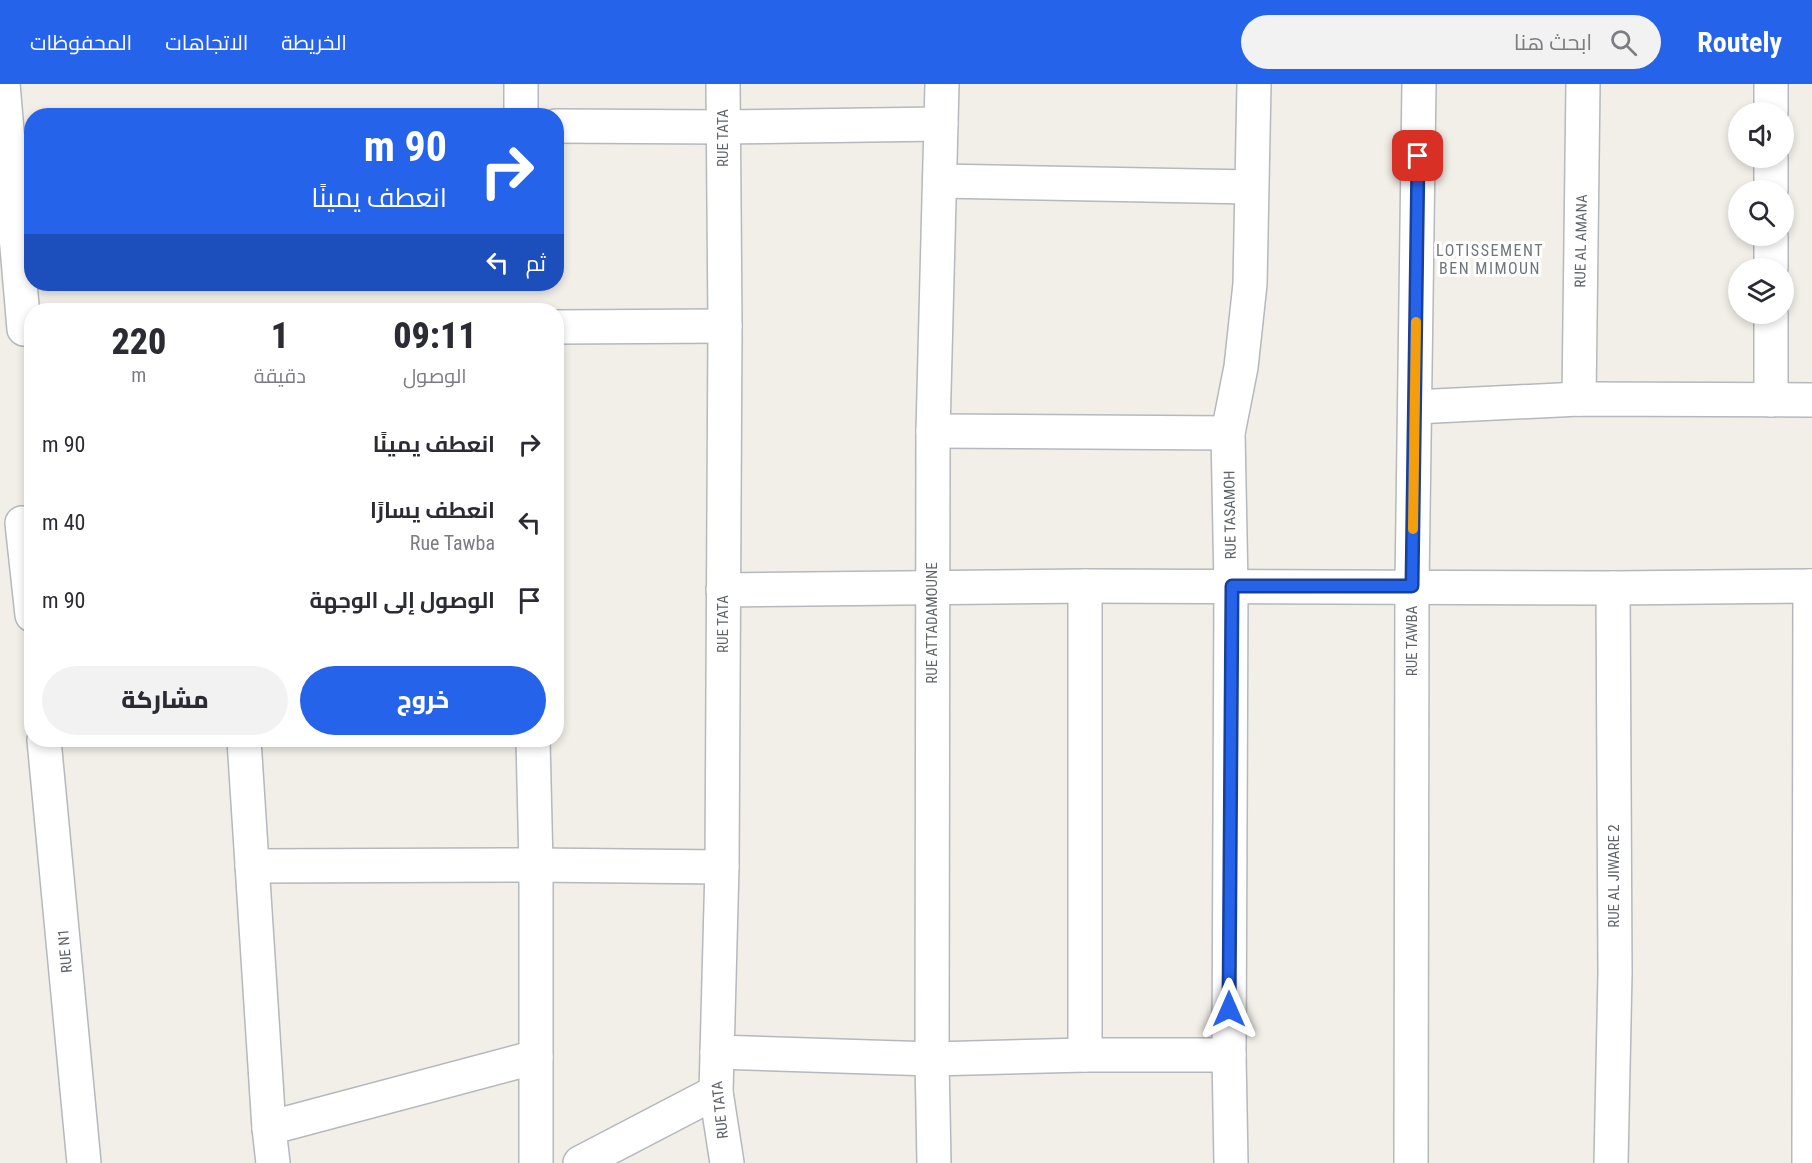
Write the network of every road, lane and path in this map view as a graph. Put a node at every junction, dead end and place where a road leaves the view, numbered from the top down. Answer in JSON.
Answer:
{"nodes":[{"id":1,"x":3,"y":84,"type":"edge"},
{"id":2,"x":521,"y":84,"type":"edge"},
{"id":3,"x":723,"y":84,"type":"edge"},
{"id":4,"x":942,"y":84,"type":"edge"},
{"id":5,"x":1254,"y":84,"type":"edge"},
{"id":6,"x":1419,"y":84,"type":"edge"},
{"id":7,"x":1583,"y":84,"type":"edge"},
{"id":8,"x":1771,"y":84,"type":"edge"},
{"id":9,"x":1771,"y":102,"type":"edge"},
{"id":10,"x":520,"y":108,"type":"edge"},
{"id":11,"x":941,"y":124,"type":"junction"},
{"id":12,"x":564,"y":126,"type":"edge"},
{"id":13,"x":723,"y":127,"type":"junction"},
{"id":14,"x":19,"y":130,"type":"edge"},
{"id":15,"x":939,"y":181,"type":"junction"},
{"id":16,"x":1251,"y":187,"type":"junction"},
{"id":17,"x":1771,"y":324,"type":"edge"},
{"id":18,"x":724,"y":326,"type":"junction"},
{"id":19,"x":564,"y":327,"type":"edge"},
{"id":20,"x":18,"y":329,"type":"edge"},
{"id":21,"x":1579,"y":399,"type":"junction"},
{"id":22,"x":1771,"y":400,"type":"junction"},
{"id":23,"x":1812,"y":400,"type":"edge"},
{"id":24,"x":1415,"y":407,"type":"junction"},
{"id":25,"x":933,"y":431,"type":"junction"},
{"id":26,"x":1228,"y":433,"type":"junction"},
{"id":27,"x":18,"y":523,"type":"edge"},
{"id":28,"x":24,"y":562,"type":"edge"},
{"id":29,"x":1085,"y":586,"type":"junction"},
{"id":30,"x":1232,"y":586,"type":"junction"},
{"id":31,"x":1412,"y":586,"type":"junction"},
{"id":32,"x":1811,"y":586,"type":"edge"},
{"id":33,"x":932,"y":588,"type":"junction"},
{"id":34,"x":1612,"y":588,"type":"junction"},
{"id":35,"x":723,"y":590,"type":"junction"},
{"id":36,"x":45,"y":747,"type":"edge"},
{"id":37,"x":244,"y":747,"type":"edge"},
{"id":38,"x":533,"y":747,"type":"edge"},
{"id":39,"x":536,"y":865,"type":"junction"},
{"id":40,"x":252,"y":866,"type":"junction"},
{"id":41,"x":722,"y":867,"type":"junction"},
{"id":42,"x":717,"y":1052,"type":"junction"},
{"id":43,"x":1085,"y":1055,"type":"junction"},
{"id":44,"x":1229,"y":1055,"type":"junction"},
{"id":45,"x":536,"y":1057,"type":"junction"},
{"id":46,"x":932,"y":1059,"type":"junction"},
{"id":47,"x":716,"y":1092,"type":"junction"},
{"id":48,"x":268,"y":1128,"type":"junction"},
{"id":49,"x":84,"y":1163,"type":"edge"},
{"id":50,"x":273,"y":1163,"type":"edge"},
{"id":51,"x":536,"y":1163,"type":"edge"},
{"id":52,"x":580,"y":1163,"type":"edge"},
{"id":53,"x":727,"y":1163,"type":"edge"},
{"id":54,"x":934,"y":1163,"type":"edge"},
{"id":55,"x":1231,"y":1163,"type":"edge"},
{"id":56,"x":1411,"y":1163,"type":"edge"},
{"id":57,"x":1611,"y":1163,"type":"edge"},
{"id":58,"x":1809,"y":1163,"type":"edge"}],
"edges":[{"from":1,"to":14,"type":"street"},
{"from":2,"to":10,"type":"street"},
{"from":3,"to":13,"type":"street","name":"RUE TATA"},
{"from":4,"to":11,"type":"street","name":"RUE ATTADAMOUNE"},
{"from":5,"to":16,"type":"street","name":"RUE TASAMOH"},
{"from":6,"to":24,"type":"street","name":"RUE TAWBA"},
{"from":7,"to":21,"type":"street","name":"RUE AL AMANA"},
{"from":8,"to":9,"type":"street"},
{"from":11,"to":13,"type":"street"},
{"from":11,"to":15,"type":"street","name":"RUE ATTADAMOUNE"},
{"from":12,"to":13,"type":"street"},
{"from":13,"to":18,"type":"street","name":"RUE TATA"},
{"from":14,"to":20,"type":"street"},
{"from":15,"to":16,"type":"street"},
{"from":15,"to":25,"type":"street","name":"RUE ATTADAMOUNE"},
{"from":16,"to":26,"type":"street","name":"RUE TASAMOH"},
{"from":17,"to":22,"type":"street"},
{"from":18,"to":19,"type":"street"},
{"from":18,"to":35,"type":"street","name":"RUE TATA"},
{"from":21,"to":22,"type":"street"},
{"from":21,"to":24,"type":"street"},
{"from":22,"to":23,"type":"street"},
{"from":24,"to":31,"type":"street","name":"RUE TAWBA"},
{"from":25,"to":26,"type":"street"},
{"from":25,"to":33,"type":"street","name":"RUE ATTADAMOUNE"},
{"from":26,"to":30,"type":"street","name":"RUE TASAMOH"},
{"from":27,"to":28,"type":"street"},
{"from":29,"to":30,"type":"street"},
{"from":29,"to":33,"type":"street"},
{"from":29,"to":43,"type":"street"},
{"from":30,"to":31,"type":"street"},
{"from":30,"to":44,"type":"street","name":"RUE TASAMOH"},
{"from":31,"to":34,"type":"street"},
{"from":31,"to":56,"type":"street","name":"RUE TAWBA"},
{"from":32,"to":34,"type":"street"},
{"from":32,"to":58,"type":"street"},
{"from":33,"to":35,"type":"street"},
{"from":33,"to":46,"type":"street","name":"RUE ATTADAMOUNE"},
{"from":34,"to":57,"type":"street","name":"RUE AL JIWARE 2"},
{"from":35,"to":41,"type":"street","name":"RUE TATA"},
{"from":36,"to":49,"type":"street","name":"RUE N1"},
{"from":37,"to":40,"type":"street"},
{"from":38,"to":39,"type":"street"},
{"from":39,"to":40,"type":"street"},
{"from":39,"to":41,"type":"street"},
{"from":39,"to":45,"type":"street"},
{"from":40,"to":48,"type":"street"},
{"from":41,"to":42,"type":"street","name":"RUE TATA"},
{"from":42,"to":46,"type":"street"},
{"from":42,"to":47,"type":"street","name":"RUE TATA"},
{"from":43,"to":44,"type":"street"},
{"from":43,"to":46,"type":"street"},
{"from":44,"to":55,"type":"street","name":"RUE TASAMOH"},
{"from":45,"to":48,"type":"street"},
{"from":45,"to":51,"type":"street"},
{"from":46,"to":54,"type":"street","name":"RUE ATTADAMOUNE"},
{"from":47,"to":52,"type":"street"},
{"from":47,"to":53,"type":"street","name":"RUE TATA"},
{"from":48,"to":50,"type":"street"}]}
